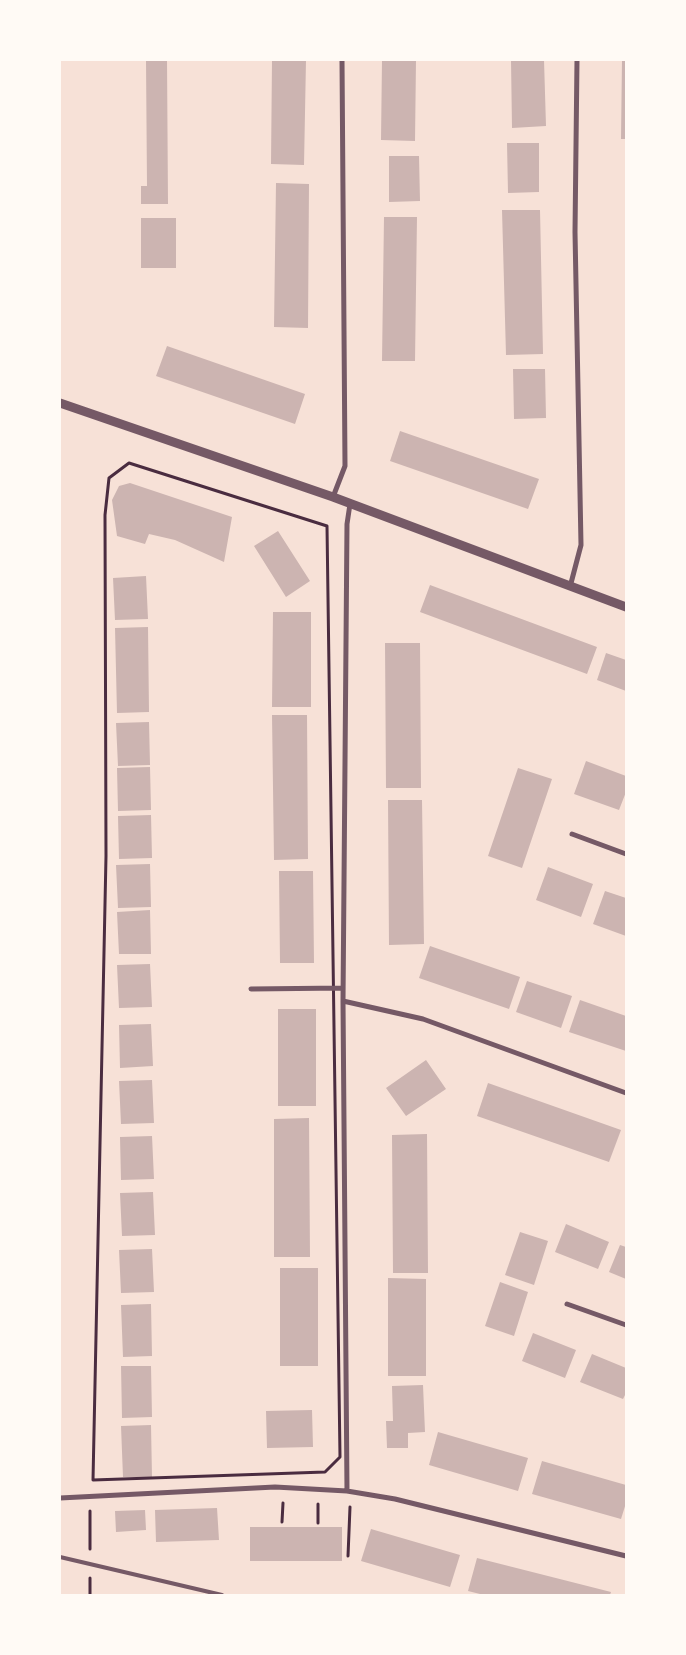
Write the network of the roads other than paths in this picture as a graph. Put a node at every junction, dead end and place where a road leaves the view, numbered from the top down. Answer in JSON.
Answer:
{"nodes":[{"id":1,"x":342,"y":60,"type":"edge"},
{"id":2,"x":577,"y":60,"type":"edge"},
{"id":3,"x":60,"y":403,"type":"edge"},
{"id":4,"x":333,"y":497,"type":"junction"},
{"id":5,"x":350,"y":504,"type":"junction"},
{"id":6,"x":570,"y":587,"type":"junction"},
{"id":7,"x":626,"y":607,"type":"edge"},
{"id":8,"x":572,"y":834,"type":"dead end"},
{"id":9,"x":626,"y":854,"type":"edge"},
{"id":10,"x":343,"y":988,"type":"junction"},
{"id":11,"x":251,"y":989,"type":"dead end"},
{"id":12,"x":343,"y":1001,"type":"junction"},
{"id":13,"x":626,"y":1092,"type":"edge"},
{"id":14,"x":567,"y":1304,"type":"dead end"},
{"id":15,"x":626,"y":1325,"type":"edge"},
{"id":16,"x":347,"y":1491,"type":"junction"},
{"id":17,"x":60,"y":1498,"type":"edge"},
{"id":18,"x":626,"y":1556,"type":"edge"},
{"id":19,"x":60,"y":1557,"type":"edge"},
{"id":20,"x":222,"y":1595,"type":"edge"}],
"edges":[{"from":1,"to":4,"type":"street"},
{"from":2,"to":6,"type":"street"},
{"from":3,"to":4,"type":"street"},
{"from":4,"to":5,"type":"street"},
{"from":5,"to":6,"type":"street"},
{"from":5,"to":10,"type":"street"},
{"from":6,"to":7,"type":"street"},
{"from":8,"to":9,"type":"street"},
{"from":10,"to":11,"type":"street"},
{"from":10,"to":12,"type":"street"},
{"from":12,"to":13,"type":"street"},
{"from":12,"to":16,"type":"street"},
{"from":14,"to":15,"type":"street"},
{"from":16,"to":17,"type":"street"},
{"from":16,"to":18,"type":"street"},
{"from":19,"to":20,"type":"lane"}]}
